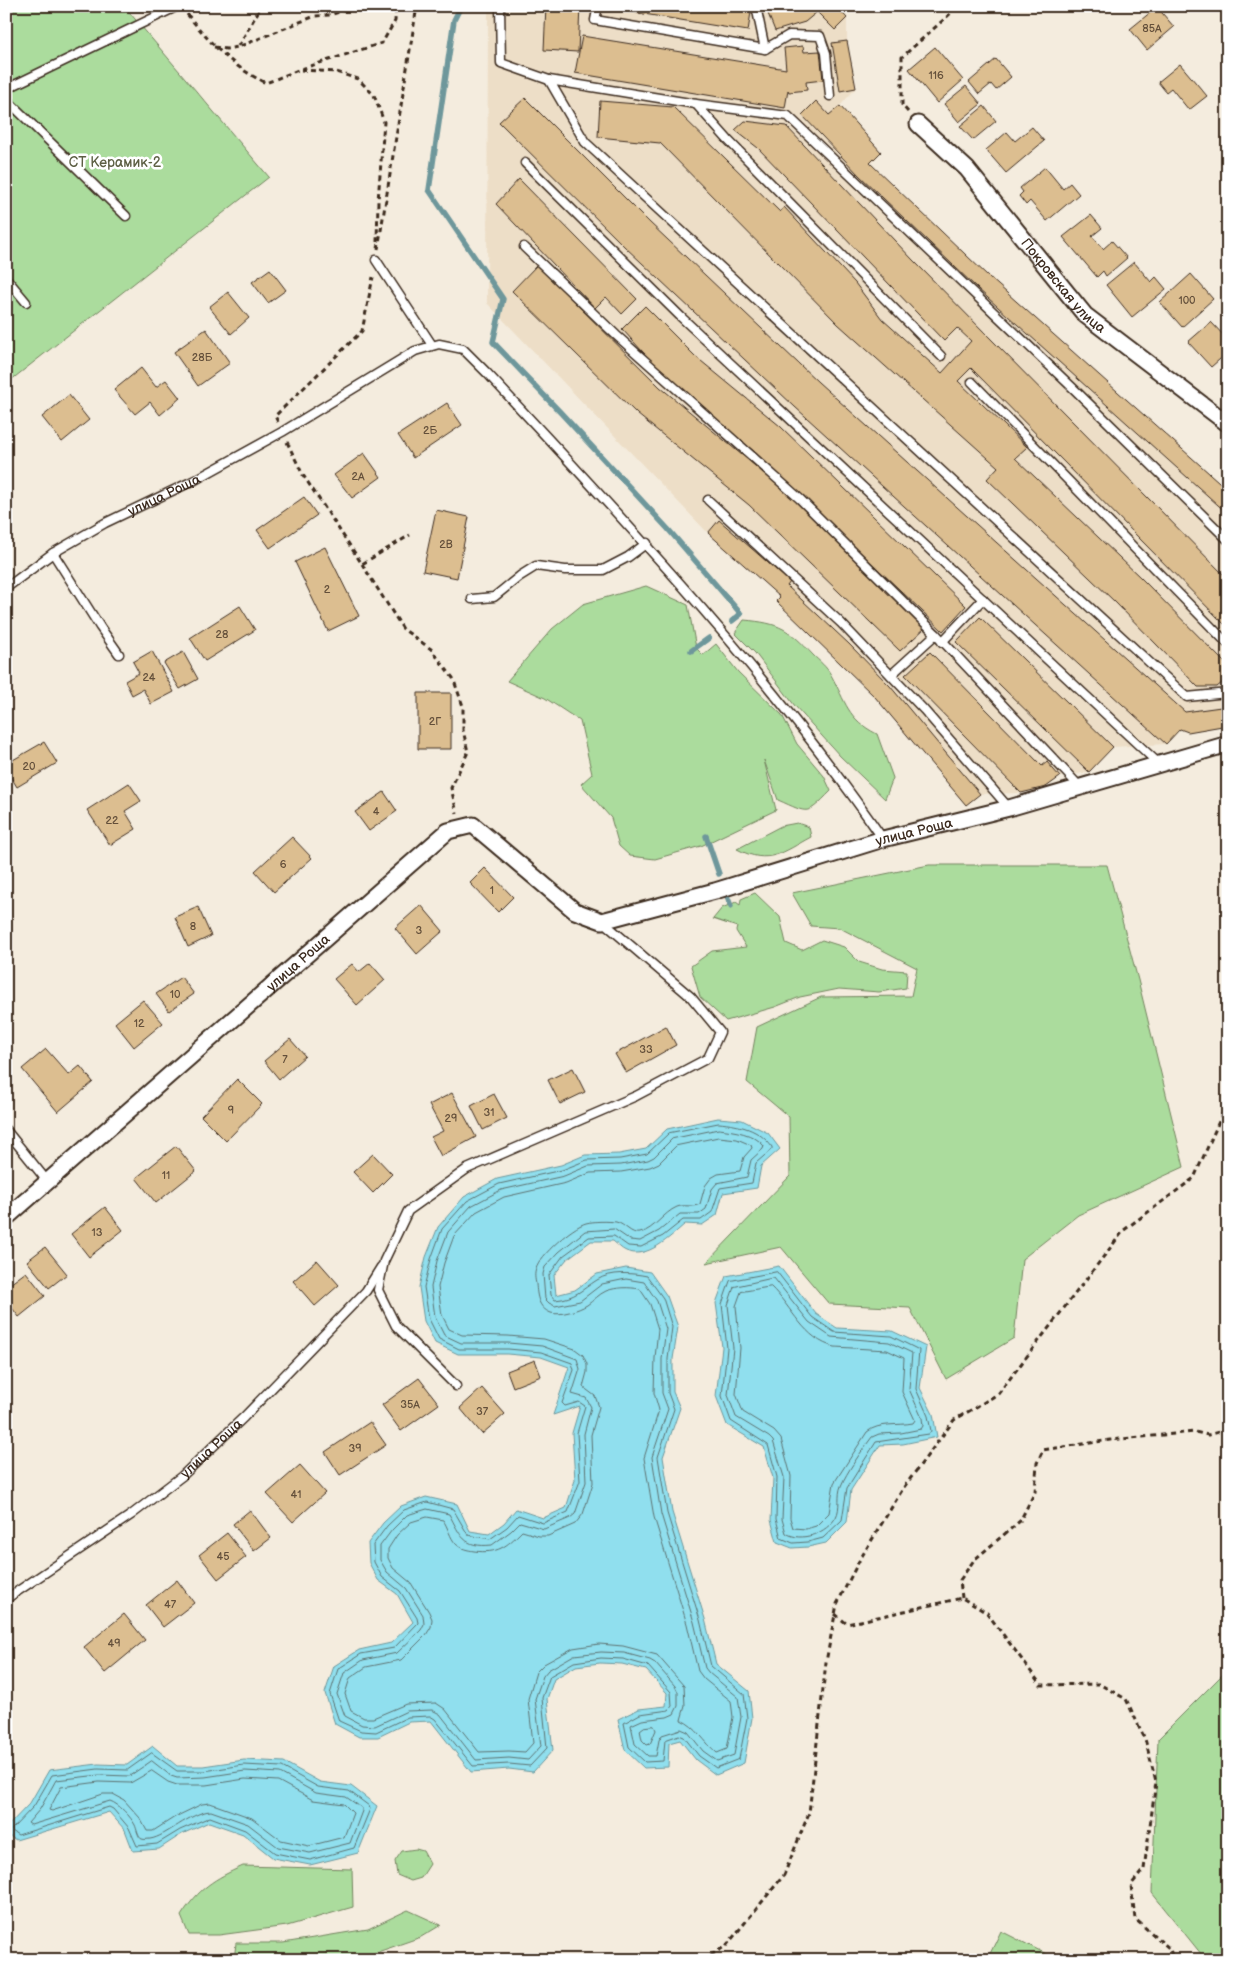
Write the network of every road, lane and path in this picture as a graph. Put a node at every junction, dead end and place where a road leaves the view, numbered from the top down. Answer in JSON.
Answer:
{"nodes":[{"id":1,"x":178,"y":6,"type":"edge"},
{"id":2,"x":262,"y":6,"type":"edge"},
{"id":3,"x":359,"y":6,"type":"edge"},
{"id":4,"x":396,"y":6,"type":"edge"},
{"id":5,"x":417,"y":6,"type":"edge"},
{"id":6,"x":500,"y":6,"type":"edge"},
{"id":7,"x":598,"y":6,"type":"edge"},
{"id":8,"x":756,"y":6,"type":"edge"},
{"id":9,"x":956,"y":6,"type":"edge"},
{"id":10,"x":186,"y":13,"type":"dead end"},
{"id":11,"x":214,"y":47,"type":"junction"},
{"id":12,"x":238,"y":47,"type":"junction"},
{"id":13,"x":765,"y":49,"type":"junction"},
{"id":14,"x":298,"y":70,"type":"junction"},
{"id":15,"x":550,"y":80,"type":"junction"},
{"id":16,"x":6,"y":89,"type":"edge"},
{"id":17,"x":830,"y":96,"type":"dead end"},
{"id":18,"x":6,"y":99,"type":"edge"},
{"id":19,"x":696,"y":104,"type":"junction"},
{"id":20,"x":918,"y":124,"type":"joint"},
{"id":21,"x":525,"y":163,"type":"dead end"},
{"id":22,"x":126,"y":216,"type":"dead end"},
{"id":23,"x":524,"y":247,"type":"dead end"},
{"id":24,"x":377,"y":257,"type":"junction"},
{"id":25,"x":6,"y":278,"type":"edge"},
{"id":26,"x":26,"y":302,"type":"dead end"},
{"id":27,"x":432,"y":346,"type":"junction"},
{"id":28,"x":941,"y":356,"type":"dead end"},
{"id":29,"x":972,"y":382,"type":"dead end"},
{"id":30,"x":1228,"y":424,"type":"edge"},
{"id":31,"x":279,"y":433,"type":"junction"},
{"id":32,"x":708,"y":500,"type":"dead end"},
{"id":33,"x":410,"y":535,"type":"dead end"},
{"id":34,"x":1228,"y":540,"type":"edge"},
{"id":35,"x":647,"y":543,"type":"junction"},
{"id":36,"x":53,"y":554,"type":"junction"},
{"id":37,"x":362,"y":564,"type":"junction"},
{"id":38,"x":6,"y":588,"type":"edge"},
{"id":39,"x":472,"y":599,"type":"dead end"},
{"id":40,"x":983,"y":599,"type":"junction"},
{"id":41,"x":936,"y":634,"type":"junction"},
{"id":42,"x":942,"y":642,"type":"junction"},
{"id":43,"x":1228,"y":644,"type":"edge"},
{"id":44,"x":120,"y":654,"type":"dead end"},
{"id":45,"x":891,"y":675,"type":"junction"},
{"id":46,"x":1228,"y":693,"type":"edge"},
{"id":47,"x":1228,"y":744,"type":"edge"},
{"id":48,"x":1159,"y":764,"type":"junction"},
{"id":49,"x":1080,"y":787,"type":"junction"},
{"id":50,"x":1008,"y":808,"type":"junction"},
{"id":51,"x":462,"y":828,"type":"junction"},
{"id":52,"x":883,"y":839,"type":"junction"},
{"id":53,"x":602,"y":921,"type":"junction"},
{"id":54,"x":1228,"y":1101,"type":"edge"},
{"id":55,"x":6,"y":1130,"type":"edge"},
{"id":56,"x":47,"y":1181,"type":"junction"},
{"id":57,"x":6,"y":1218,"type":"edge"},
{"id":58,"x":384,"y":1261,"type":"junction"},
{"id":59,"x":456,"y":1386,"type":"dead end"},
{"id":60,"x":1228,"y":1427,"type":"edge"},
{"id":61,"x":962,"y":1598,"type":"junction"},
{"id":62,"x":6,"y":1599,"type":"edge"},
{"id":63,"x":835,"y":1614,"type":"junction"},
{"id":64,"x":703,"y":1960,"type":"edge"},
{"id":65,"x":1173,"y":1960,"type":"edge"}],
"edges":[{"from":1,"to":16,"type":"lane"},
{"from":2,"to":12,"type":"path"},
{"from":3,"to":12,"type":"path"},
{"from":4,"to":14,"type":"path"},
{"from":5,"to":24,"type":"path"},
{"from":6,"to":15,"type":"lane"},
{"from":7,"to":13,"type":"lane"},
{"from":8,"to":13,"type":"lane"},
{"from":9,"to":20,"type":"path"},
{"from":10,"to":11,"type":"path"},
{"from":11,"to":12,"type":"path"},
{"from":11,"to":14,"type":"path"},
{"from":13,"to":17,"type":"lane"},
{"from":14,"to":24,"type":"path"},
{"from":15,"to":19,"type":"lane"},
{"from":15,"to":46,"type":"lane"},
{"from":18,"to":22,"type":"lane"},
{"from":19,"to":28,"type":"lane"},
{"from":19,"to":34,"type":"lane"},
{"from":20,"to":30,"type":"street","name":"Покровская улица"},
{"from":21,"to":40,"type":"lane"},
{"from":23,"to":41,"type":"lane"},
{"from":24,"to":27,"type":"lane"},
{"from":24,"to":31,"type":"path"},
{"from":25,"to":26,"type":"lane"},
{"from":27,"to":31,"type":"lane","name":"улица Роща"},
{"from":27,"to":35,"type":"lane"},
{"from":29,"to":43,"type":"lane"},
{"from":31,"to":36,"type":"lane","name":"улица Роща"},
{"from":31,"to":37,"type":"path"},
{"from":32,"to":45,"type":"lane"},
{"from":33,"to":37,"type":"path"},
{"from":35,"to":39,"type":"lane"},
{"from":35,"to":52,"type":"lane"},
{"from":36,"to":38,"type":"lane","name":"улица Роща"},
{"from":36,"to":44,"type":"lane"},
{"from":37,"to":51,"type":"path"},
{"from":40,"to":42,"type":"lane"},
{"from":40,"to":48,"type":"lane"},
{"from":41,"to":42,"type":"lane"},
{"from":41,"to":45,"type":"lane"},
{"from":42,"to":49,"type":"lane"},
{"from":45,"to":50,"type":"lane"},
{"from":47,"to":48,"type":"street","name":"улица Роща"},
{"from":48,"to":49,"type":"street","name":"улица Роща"},
{"from":49,"to":50,"type":"street","name":"улица Роща"},
{"from":50,"to":52,"type":"street","name":"улица Роща"},
{"from":51,"to":53,"type":"street","name":"улица Роща"},
{"from":51,"to":56,"type":"street","name":"улица Роща"},
{"from":52,"to":53,"type":"street","name":"улица Роща"},
{"from":53,"to":58,"type":"lane","name":"улица Роща"},
{"from":54,"to":63,"type":"path"},
{"from":55,"to":56,"type":"lane"},
{"from":56,"to":57,"type":"street","name":"улица Роща"},
{"from":58,"to":59,"type":"lane","name":"улица Роща"},
{"from":58,"to":62,"type":"lane","name":"улица Роща"},
{"from":60,"to":61,"type":"path"},
{"from":61,"to":63,"type":"path"},
{"from":61,"to":65,"type":"path"},
{"from":63,"to":64,"type":"path"}]}
